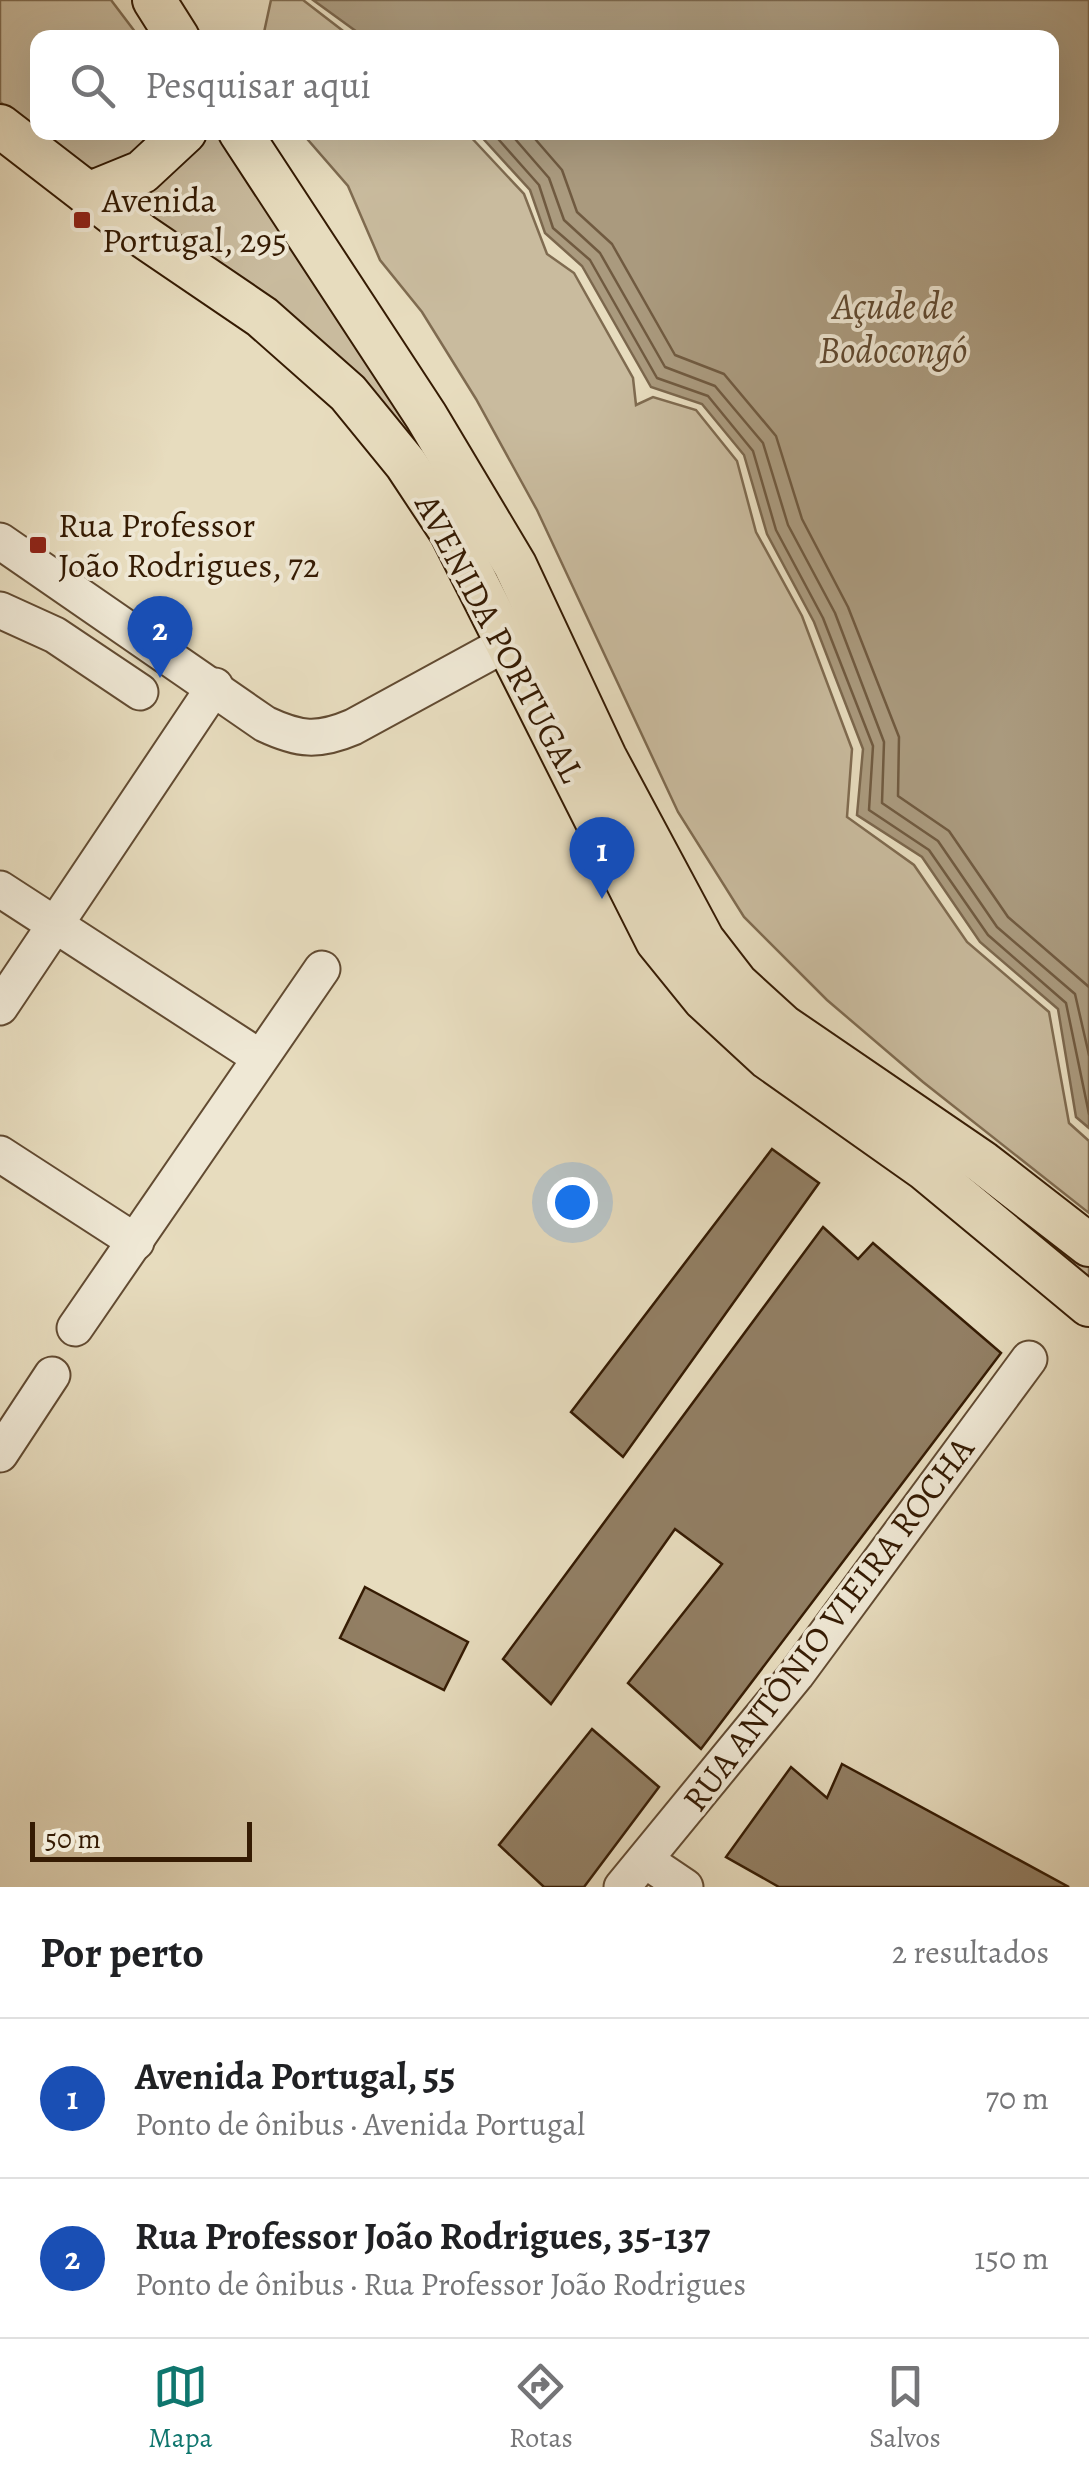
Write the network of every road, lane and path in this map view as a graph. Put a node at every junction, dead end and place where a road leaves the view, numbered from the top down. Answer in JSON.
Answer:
{"nodes":[{"id":1,"x":154,"y":0,"type":"edge"},
{"id":2,"x":173,"y":30,"type":"edge"},
{"id":3,"x":0,"y":126,"type":"edge"},
{"id":4,"x":176,"y":140,"type":"edge"},
{"id":5,"x":245,"y":140,"type":"edge"},
{"id":6,"x":88,"y":194,"type":"junction"},
{"id":7,"x":0,"y":541,"type":"edge"},
{"id":8,"x":0,"y":610,"type":"edge"},
{"id":9,"x":504,"y":644,"type":"junction"},
{"id":10,"x":215,"y":686,"type":"junction"},
{"id":11,"x":140,"y":692,"type":"dead end"},
{"id":12,"x":0,"y":888,"type":"edge"},
{"id":13,"x":56,"y":924,"type":"junction"},
{"id":14,"x":322,"y":969,"type":"dead end"},
{"id":15,"x":0,"y":1007,"type":"edge"},
{"id":16,"x":258,"y":1058,"type":"junction"},
{"id":17,"x":0,"y":1154,"type":"edge"},
{"id":18,"x":136,"y":1242,"type":"junction"},
{"id":19,"x":1089,"y":1245,"type":"edge"},
{"id":20,"x":1089,"y":1304,"type":"edge"},
{"id":21,"x":75,"y":1328,"type":"dead end"},
{"id":22,"x":1029,"y":1359,"type":"dead end"},
{"id":23,"x":52,"y":1375,"type":"dead end"},
{"id":24,"x":0,"y":1454,"type":"edge"},
{"id":25,"x":645,"y":1860,"type":"junction"},
{"id":26,"x":622,"y":1887,"type":"edge"},
{"id":27,"x":685,"y":1887,"type":"edge"}],
"edges":[{"from":1,"to":2,"type":"main road"},
{"from":3,"to":6,"type":"main road","name":"AVENIDA PORTUGAL"},
{"from":4,"to":6,"type":"main road"},
{"from":5,"to":19,"type":"main road","name":"AVENIDA PORTUGAL"},
{"from":6,"to":9,"type":"main road","name":"AVENIDA PORTUGAL"},
{"from":7,"to":10,"type":"street"},
{"from":8,"to":11,"type":"street"},
{"from":9,"to":10,"type":"street"},
{"from":9,"to":20,"type":"main road","name":"AVENIDA PORTUGAL"},
{"from":10,"to":13,"type":"street"},
{"from":12,"to":13,"type":"street"},
{"from":13,"to":15,"type":"street"},
{"from":13,"to":16,"type":"street"},
{"from":14,"to":16,"type":"street"},
{"from":16,"to":18,"type":"street"},
{"from":17,"to":18,"type":"street"},
{"from":18,"to":21,"type":"street"},
{"from":22,"to":25,"type":"street","name":"RUA ANTÔNIO VIEIRA ROCHA"},
{"from":23,"to":24,"type":"street"},
{"from":25,"to":26,"type":"street","name":"RUA ANTÔNIO VIEIRA ROCHA"},
{"from":25,"to":27,"type":"street"}]}
